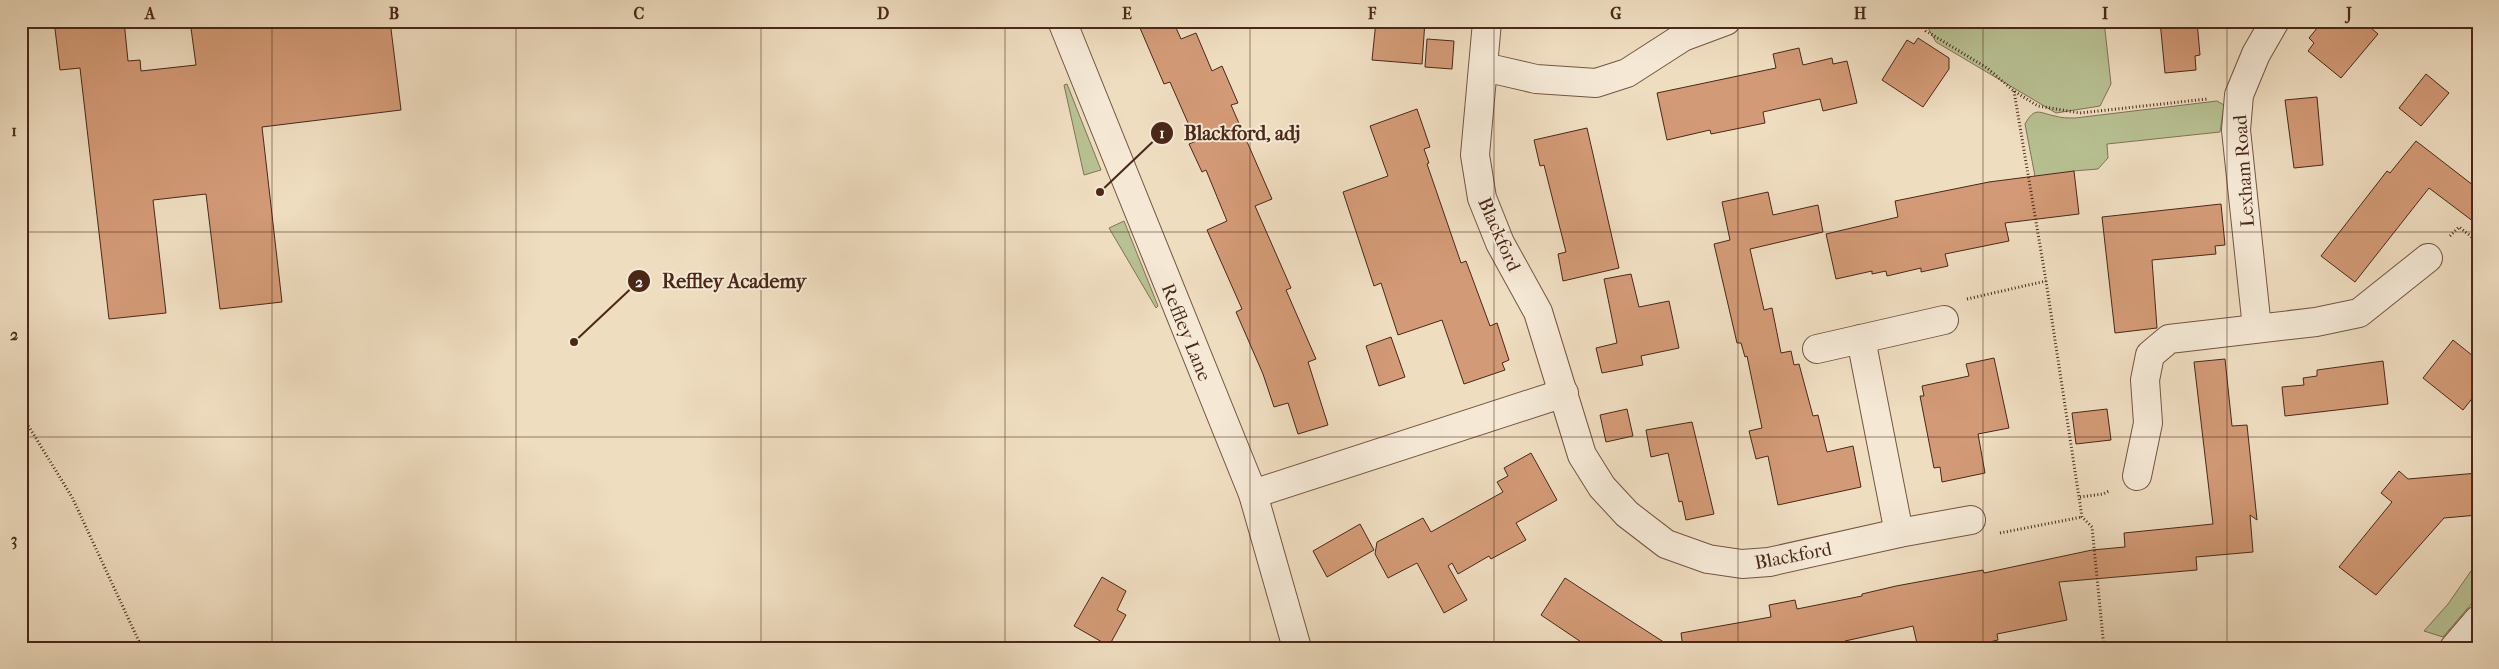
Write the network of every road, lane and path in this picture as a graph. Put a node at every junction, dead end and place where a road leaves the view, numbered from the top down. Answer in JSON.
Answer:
{"nodes":[{"id":1,"x":1062,"y":21,"type":"edge"},
{"id":2,"x":1726,"y":21,"type":"edge"},
{"id":3,"x":1921,"y":21,"type":"edge"},
{"id":4,"x":2275,"y":21,"type":"edge"},
{"id":5,"x":1487,"y":22,"type":"edge"},
{"id":6,"x":1484,"y":67,"type":"junction"},
{"id":7,"x":2014,"y":91,"type":"junction"},
{"id":8,"x":2239,"y":96,"type":"junction"},
{"id":9,"x":2428,"y":258,"type":"dead end"},
{"id":10,"x":2046,"y":281,"type":"junction"},
{"id":11,"x":1944,"y":320,"type":"joint"},
{"id":12,"x":2257,"y":328,"type":"junction"},
{"id":13,"x":1861,"y":339,"type":"junction"},
{"id":14,"x":1817,"y":349,"type":"dead end"},
{"id":15,"x":1564,"y":393,"type":"junction"},
{"id":16,"x":21,"y":414,"type":"edge"},
{"id":17,"x":2137,"y":476,"type":"dead end"},
{"id":18,"x":1253,"y":494,"type":"junction"},
{"id":19,"x":2082,"y":517,"type":"junction"},
{"id":20,"x":1971,"y":520,"type":"joint"},
{"id":21,"x":1899,"y":533,"type":"junction"},
{"id":22,"x":2476,"y":627,"type":"edge"},
{"id":23,"x":142,"y":648,"type":"edge"},
{"id":24,"x":1297,"y":648,"type":"edge"},
{"id":25,"x":2104,"y":648,"type":"edge"},
{"id":26,"x":2454,"y":648,"type":"edge"}],
"edges":[{"from":1,"to":18,"type":"street","name":"Reffley Lane"},
{"from":2,"to":6,"type":"street"},
{"from":3,"to":7,"type":"path"},
{"from":4,"to":8,"type":"street","name":"Lexham Road"},
{"from":5,"to":6,"type":"street","name":"Blackford"},
{"from":6,"to":15,"type":"street","name":"Blackford"},
{"from":7,"to":8,"type":"path"},
{"from":7,"to":10,"type":"path"},
{"from":8,"to":12,"type":"street","name":"Lexham Road"},
{"from":9,"to":12,"type":"street"},
{"from":10,"to":11,"type":"path"},
{"from":10,"to":19,"type":"path"},
{"from":11,"to":13,"type":"street"},
{"from":12,"to":17,"type":"street"},
{"from":13,"to":14,"type":"street"},
{"from":13,"to":21,"type":"street"},
{"from":15,"to":18,"type":"street"},
{"from":15,"to":21,"type":"street","name":"Blackford"},
{"from":16,"to":23,"type":"path"},
{"from":18,"to":24,"type":"street","name":"Reffley Lane"},
{"from":19,"to":20,"type":"path"},
{"from":19,"to":25,"type":"path"},
{"from":20,"to":21,"type":"street","name":"Blackford"},
{"from":22,"to":26,"type":"street"}]}
